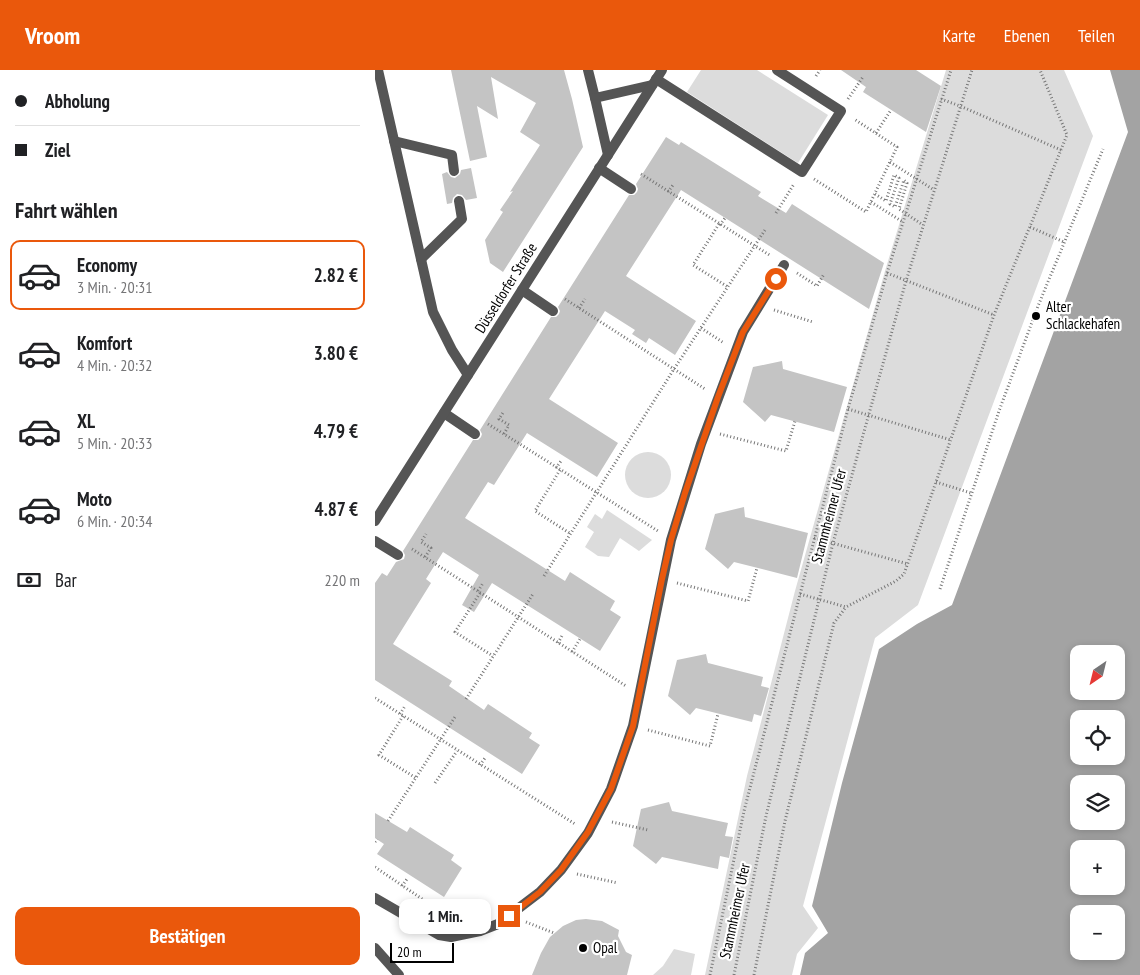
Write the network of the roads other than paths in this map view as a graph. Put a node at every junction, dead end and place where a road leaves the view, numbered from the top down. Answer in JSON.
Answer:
{"nodes":[{"id":1,"x":378,"y":70,"type":"edge"},
{"id":2,"x":589,"y":70,"type":"edge"},
{"id":3,"x":777,"y":70,"type":"edge"},
{"id":4,"x":657,"y":78,"type":"edge"},
{"id":5,"x":595,"y":98,"type":"junction"},
{"id":6,"x":394,"y":141,"type":"junction"},
{"id":7,"x":608,"y":155,"type":"junction"},
{"id":8,"x":599,"y":168,"type":"junction"},
{"id":9,"x":454,"y":171,"type":"dead end"},
{"id":10,"x":631,"y":189,"type":"dead end"},
{"id":11,"x":459,"y":201,"type":"dead end"},
{"id":12,"x":421,"y":260,"type":"junction"},
{"id":13,"x":784,"y":265,"type":"road end"},
{"id":14,"x":521,"y":290,"type":"junction"},
{"id":15,"x":553,"y":311,"type":"dead end"},
{"id":16,"x":468,"y":375,"type":"junction"},
{"id":17,"x":443,"y":413,"type":"junction"},
{"id":18,"x":475,"y":434,"type":"dead end"},
{"id":19,"x":375,"y":521,"type":"edge"},
{"id":20,"x":375,"y":540,"type":"edge"},
{"id":21,"x":398,"y":555,"type":"dead end"},
{"id":22,"x":375,"y":898,"type":"edge"},
{"id":23,"x":375,"y":948,"type":"edge"},
{"id":24,"x":399,"y":975,"type":"edge"}],
"edges":[{"from":1,"to":6,"type":"street"},
{"from":2,"to":5,"type":"street"},
{"from":3,"to":4,"type":"street"},
{"from":4,"to":5,"type":"street"},
{"from":4,"to":7,"type":"street","name":"Düsseldorfer Straße"},
{"from":5,"to":7,"type":"street"},
{"from":6,"to":9,"type":"street"},
{"from":6,"to":12,"type":"street"},
{"from":7,"to":8,"type":"street","name":"Düsseldorfer Straße"},
{"from":8,"to":10,"type":"street"},
{"from":8,"to":14,"type":"street","name":"Düsseldorfer Straße"},
{"from":11,"to":12,"type":"street"},
{"from":12,"to":16,"type":"street"},
{"from":13,"to":22,"type":"street"},
{"from":14,"to":15,"type":"street"},
{"from":14,"to":16,"type":"street","name":"Düsseldorfer Straße"},
{"from":16,"to":17,"type":"street","name":"Düsseldorfer Straße"},
{"from":17,"to":18,"type":"street"},
{"from":17,"to":19,"type":"street","name":"Düsseldorfer Straße"},
{"from":20,"to":21,"type":"street"},
{"from":23,"to":24,"type":"street"}]}
